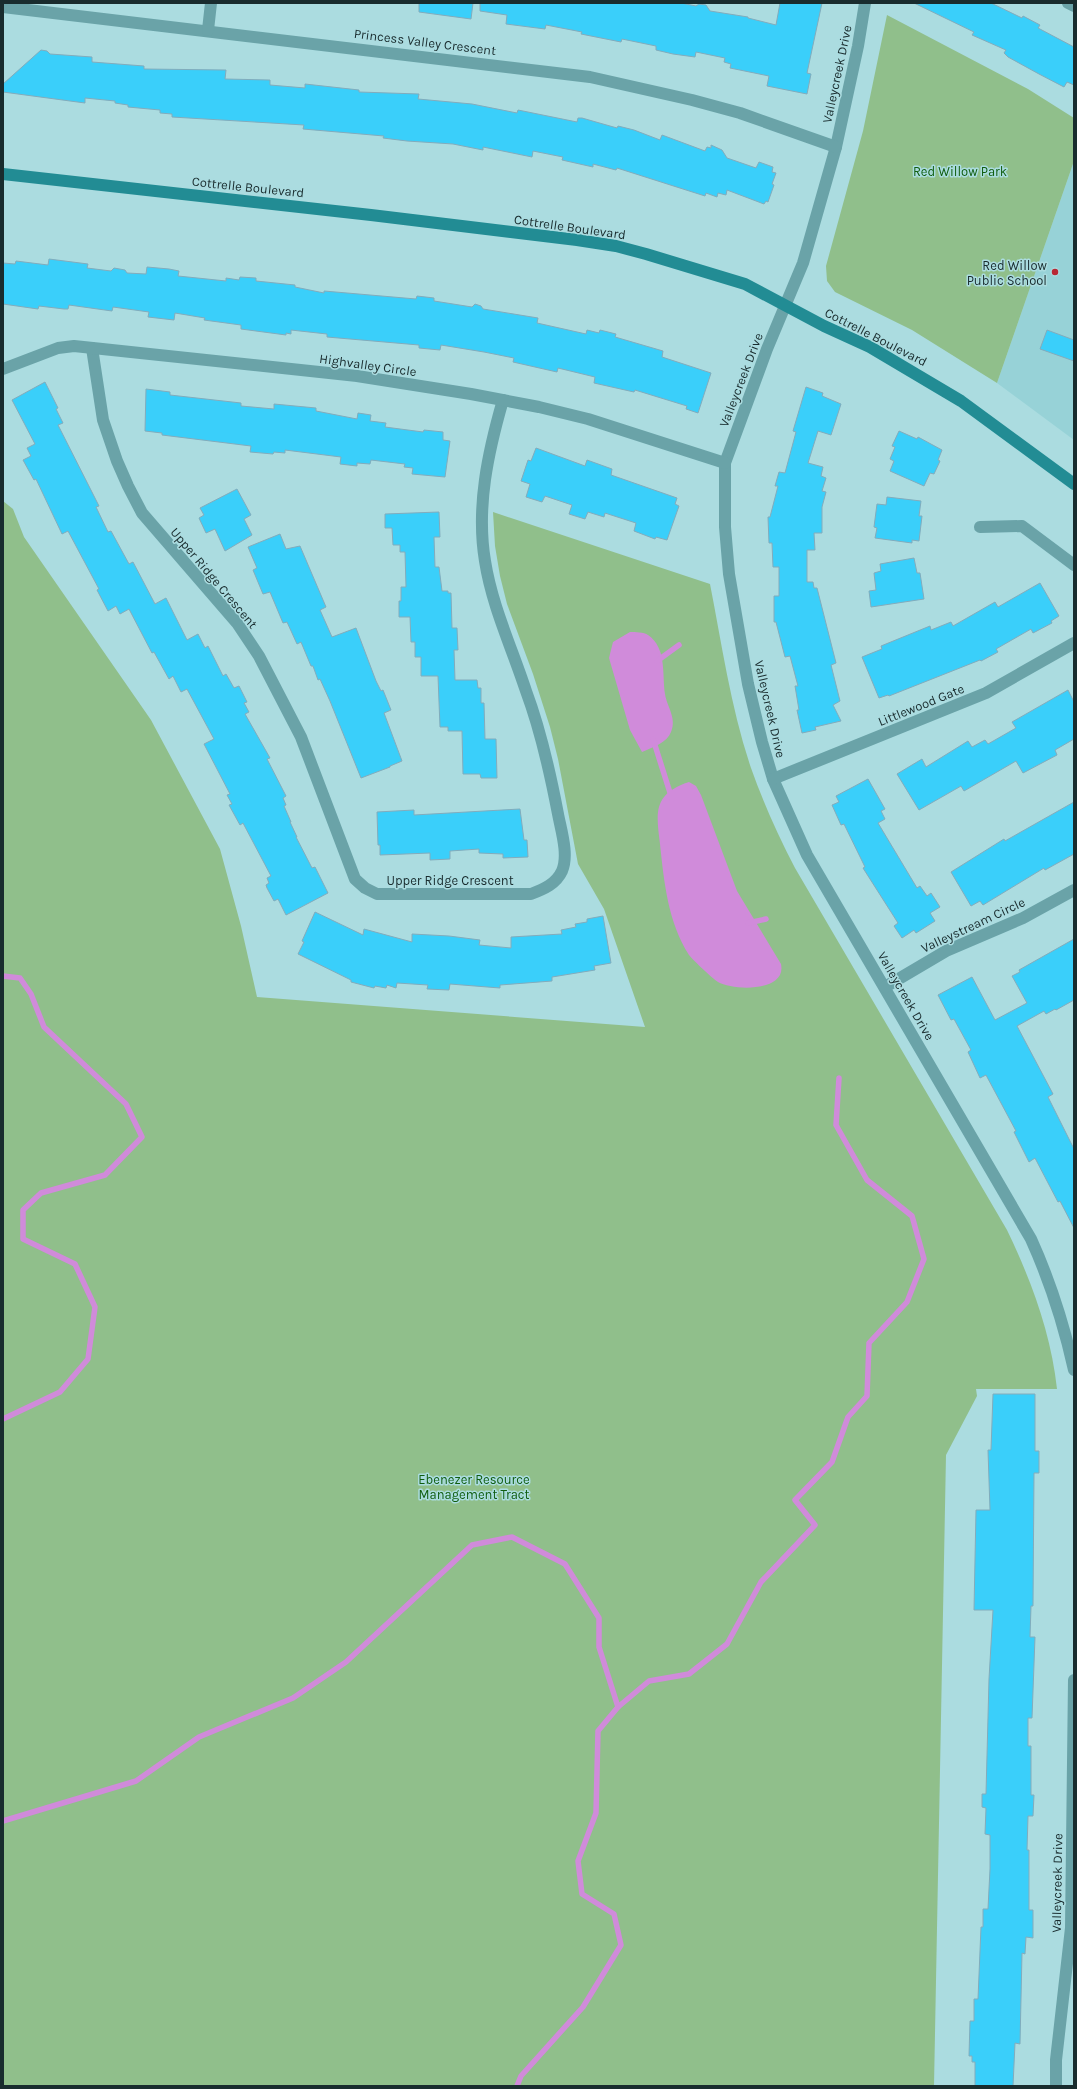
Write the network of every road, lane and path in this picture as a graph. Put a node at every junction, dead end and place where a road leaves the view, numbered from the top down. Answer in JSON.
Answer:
{"nodes":[{"id":1,"x":211,"y":3,"type":"edge"},
{"id":2,"x":865,"y":3,"type":"edge"},
{"id":3,"x":1068,"y":3,"type":"edge"},
{"id":4,"x":1074,"y":6,"type":"edge"},
{"id":5,"x":3,"y":7,"type":"edge"},
{"id":6,"x":208,"y":30,"type":"junction"},
{"id":7,"x":836,"y":147,"type":"junction"},
{"id":8,"x":3,"y":174,"type":"edge"},
{"id":9,"x":785,"y":306,"type":"junction"},
{"id":10,"x":92,"y":348,"type":"junction"},
{"id":11,"x":3,"y":369,"type":"edge"},
{"id":12,"x":503,"y":400,"type":"junction"},
{"id":13,"x":725,"y":462,"type":"junction"},
{"id":14,"x":1074,"y":484,"type":"edge"},
{"id":15,"x":980,"y":527,"type":"dead end"},
{"id":16,"x":1074,"y":565,"type":"edge"},
{"id":17,"x":1074,"y":643,"type":"edge"},
{"id":18,"x":773,"y":779,"type":"junction"},
{"id":19,"x":1074,"y":890,"type":"edge"},
{"id":20,"x":885,"y":987,"type":"junction"},
{"id":21,"x":1071,"y":1339,"type":"edge"},
{"id":22,"x":1074,"y":1370,"type":"edge"},
{"id":23,"x":1074,"y":1680,"type":"edge"},
{"id":24,"x":1073,"y":1808,"type":"edge"},
{"id":25,"x":1056,"y":2086,"type":"edge"}],
"edges":[{"from":1,"to":6,"type":"street"},
{"from":2,"to":7,"type":"street","name":"Valleycreek Drive"},
{"from":3,"to":4,"type":"street"},
{"from":5,"to":6,"type":"street","name":"Princess Valley Crescent"},
{"from":6,"to":7,"type":"street","name":"Princess Valley Crescent"},
{"from":7,"to":9,"type":"street","name":"Valleycreek Drive"},
{"from":8,"to":9,"type":"main road","name":"Cottrelle Boulevard"},
{"from":9,"to":13,"type":"street","name":"Valleycreek Drive"},
{"from":9,"to":14,"type":"main road","name":"Cottrelle Boulevard"},
{"from":10,"to":11,"type":"street","name":"Highvalley Circle"},
{"from":10,"to":12,"type":"street","name":"Highvalley Circle"},
{"from":10,"to":12,"type":"street","name":"Upper Ridge Crescent"},
{"from":12,"to":13,"type":"street","name":"Highvalley Circle"},
{"from":13,"to":18,"type":"street","name":"Valleycreek Drive"},
{"from":15,"to":16,"type":"street"},
{"from":17,"to":18,"type":"street","name":"Littlewood Gate"},
{"from":18,"to":20,"type":"street","name":"Valleycreek Drive"},
{"from":19,"to":20,"type":"street","name":"Valleystream Circle"},
{"from":20,"to":21,"type":"street","name":"Valleycreek Drive"},
{"from":21,"to":22,"type":"street","name":"Valleycreek Drive"},
{"from":23,"to":24,"type":"street","name":"Valleycreek Drive"},
{"from":24,"to":25,"type":"street","name":"Valleycreek Drive"}]}
